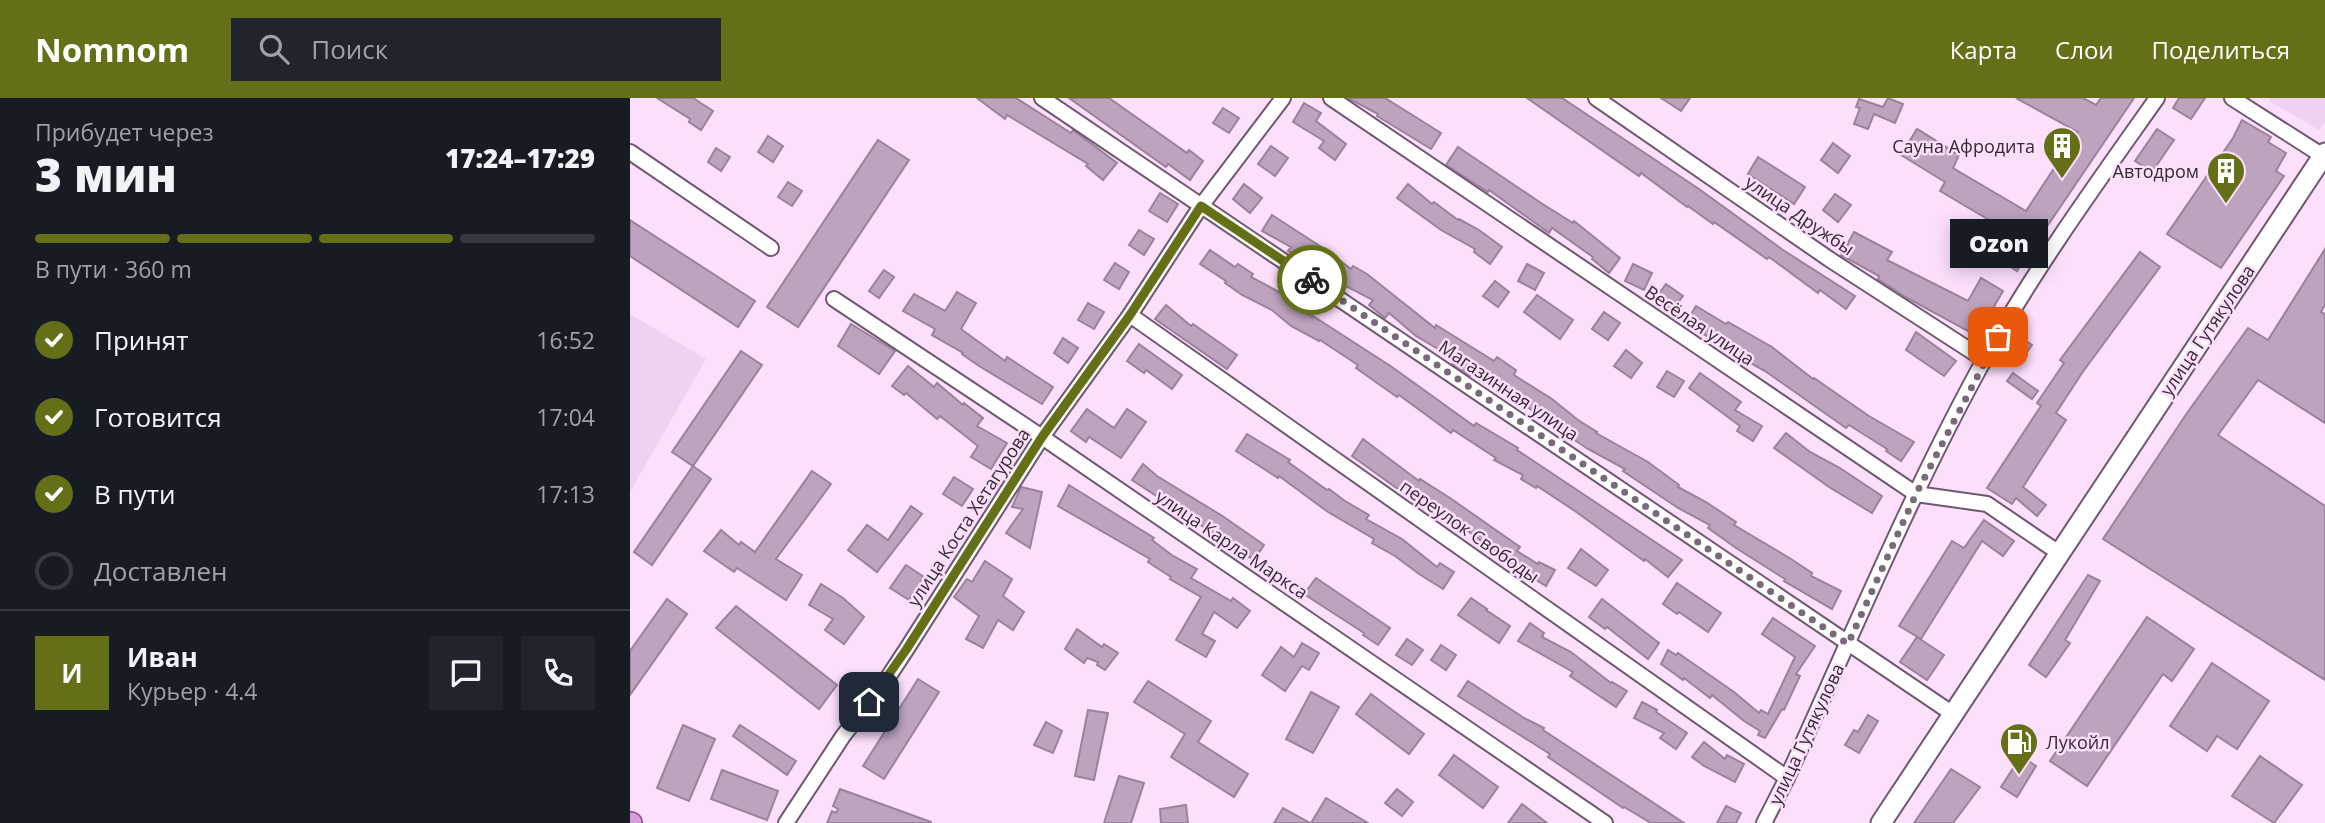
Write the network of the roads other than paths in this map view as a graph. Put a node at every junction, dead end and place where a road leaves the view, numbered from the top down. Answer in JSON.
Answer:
{"nodes":[{"id":1,"x":1042,"y":98,"type":"edge"},
{"id":2,"x":1283,"y":98,"type":"edge"},
{"id":3,"x":1331,"y":98,"type":"edge"},
{"id":4,"x":1596,"y":98,"type":"edge"},
{"id":5,"x":2157,"y":98,"type":"edge"},
{"id":6,"x":2232,"y":98,"type":"edge"},
{"id":7,"x":630,"y":152,"type":"edge"},
{"id":8,"x":2324,"y":154,"type":"edge"},
{"id":9,"x":1201,"y":206,"type":"junction"},
{"id":10,"x":771,"y":248,"type":"dead end"},
{"id":11,"x":834,"y":299,"type":"dead end"},
{"id":12,"x":1130,"y":315,"type":"junction"},
{"id":13,"x":1984,"y":360,"type":"junction"},
{"id":14,"x":1042,"y":437,"type":"junction"},
{"id":15,"x":1916,"y":494,"type":"junction"},
{"id":16,"x":2059,"y":553,"type":"junction"},
{"id":17,"x":1848,"y":644,"type":"junction"},
{"id":18,"x":1953,"y":714,"type":"junction"},
{"id":19,"x":1787,"y":778,"type":"junction"},
{"id":20,"x":786,"y":823,"type":"edge"},
{"id":21,"x":1605,"y":823,"type":"edge"},
{"id":22,"x":1764,"y":823,"type":"edge"},
{"id":23,"x":1881,"y":823,"type":"edge"}],
"edges":[{"from":1,"to":9,"type":"street","name":"Магазинная улица"},
{"from":2,"to":9,"type":"street","name":"улица Коста Хетагурова"},
{"from":3,"to":15,"type":"street","name":"Весёлая улица"},
{"from":4,"to":13,"type":"street","name":"улица Дружбы"},
{"from":5,"to":13,"type":"street","name":"улица Гутякулова"},
{"from":6,"to":8,"type":"street"},
{"from":7,"to":10,"type":"street"},
{"from":8,"to":16,"type":"main road","name":"улица Гутякулова"},
{"from":9,"to":12,"type":"street","name":"улица Коста Хетагурова"},
{"from":9,"to":17,"type":"street","name":"Магазинная улица"},
{"from":11,"to":14,"type":"street","name":"улица Карла Маркса"},
{"from":12,"to":14,"type":"street","name":"улица Коста Хетагурова"},
{"from":12,"to":19,"type":"street","name":"переулок Свободы"},
{"from":13,"to":15,"type":"street","name":"улица Гутякулова"},
{"from":14,"to":20,"type":"street","name":"улица Коста Хетагурова"},
{"from":14,"to":21,"type":"street","name":"улица Карла Маркса"},
{"from":15,"to":16,"type":"street","name":"Весёлая улица"},
{"from":15,"to":17,"type":"street","name":"улица Гутякулова"},
{"from":16,"to":18,"type":"main road","name":"улица Гутякулова"},
{"from":17,"to":18,"type":"street","name":"Магазинная улица"},
{"from":17,"to":19,"type":"street","name":"улица Гутякулова"},
{"from":18,"to":23,"type":"main road","name":"улица Гутякулова"},
{"from":19,"to":22,"type":"street","name":"улица Гутякулова"}]}
